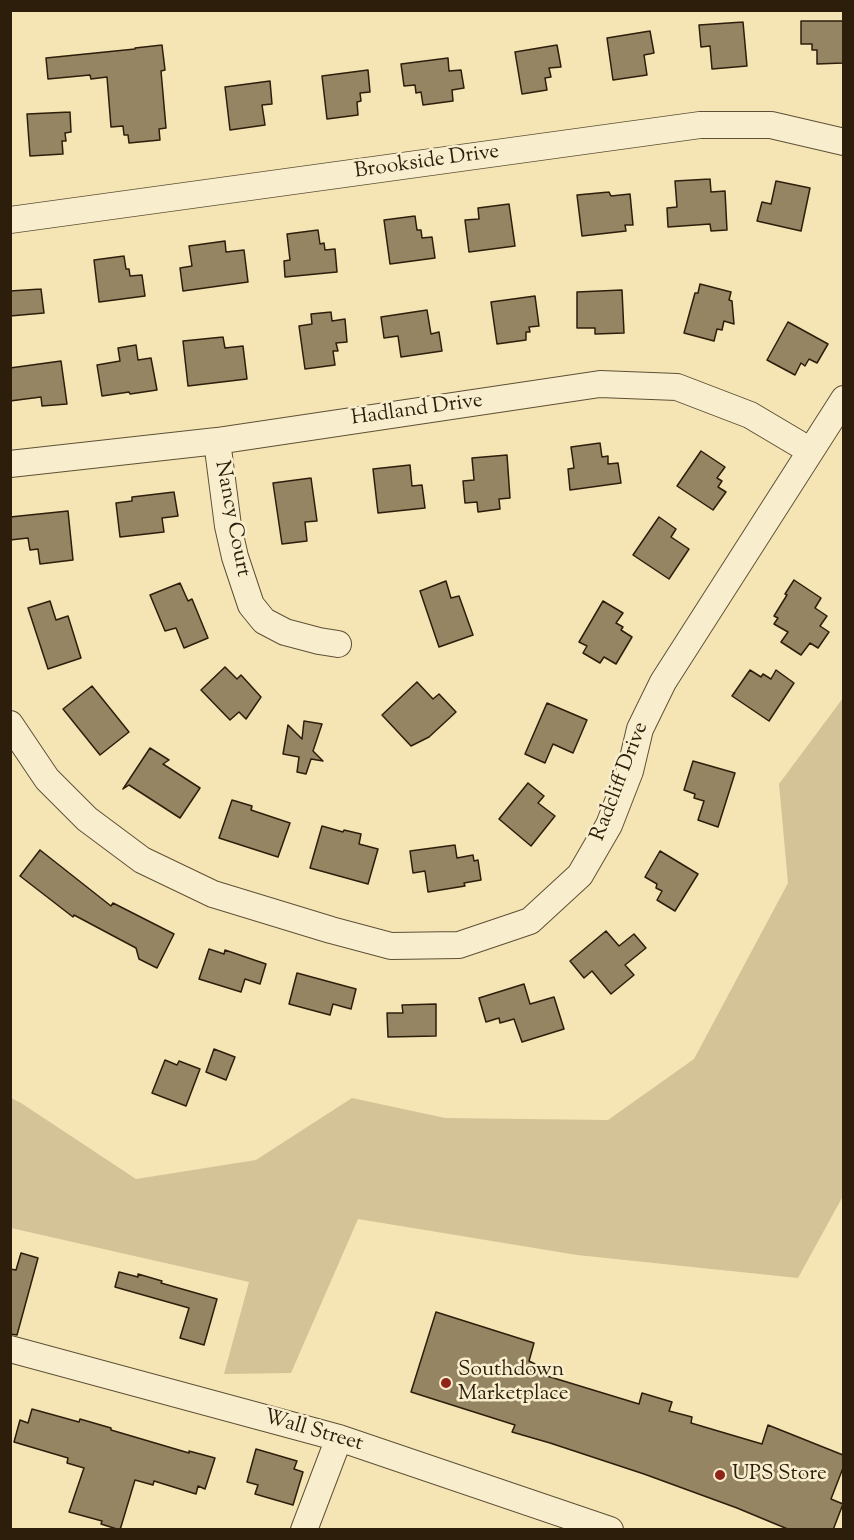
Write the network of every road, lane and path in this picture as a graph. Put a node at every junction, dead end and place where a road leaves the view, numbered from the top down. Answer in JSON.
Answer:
{"nodes":[{"id":1,"x":843,"y":142,"type":"edge"},
{"id":2,"x":10,"y":220,"type":"edge"},
{"id":3,"x":843,"y":399,"type":"edge"},
{"id":4,"x":217,"y":441,"type":"junction"},
{"id":5,"x":809,"y":450,"type":"junction"},
{"id":6,"x":10,"y":464,"type":"edge"},
{"id":7,"x":338,"y":644,"type":"dead end"},
{"id":8,"x":10,"y":724,"type":"edge"},
{"id":9,"x":10,"y":1349,"type":"edge"},
{"id":10,"x":339,"y":1438,"type":"junction"},
{"id":11,"x":304,"y":1530,"type":"edge"},
{"id":12,"x":610,"y":1530,"type":"edge"}],
"edges":[{"from":1,"to":2,"type":"street","name":"Brookside Drive"},
{"from":3,"to":5,"type":"street","name":"Radcliff Drive"},
{"from":4,"to":5,"type":"street","name":"Hadland Drive"},
{"from":4,"to":6,"type":"street","name":"Hadland Drive"},
{"from":4,"to":7,"type":"street","name":"Nancy Court"},
{"from":5,"to":8,"type":"street","name":"Radcliff Drive"},
{"from":9,"to":10,"type":"street","name":"Wall Street"},
{"from":10,"to":11,"type":"street"},
{"from":10,"to":12,"type":"street","name":"Wall Street"}]}
